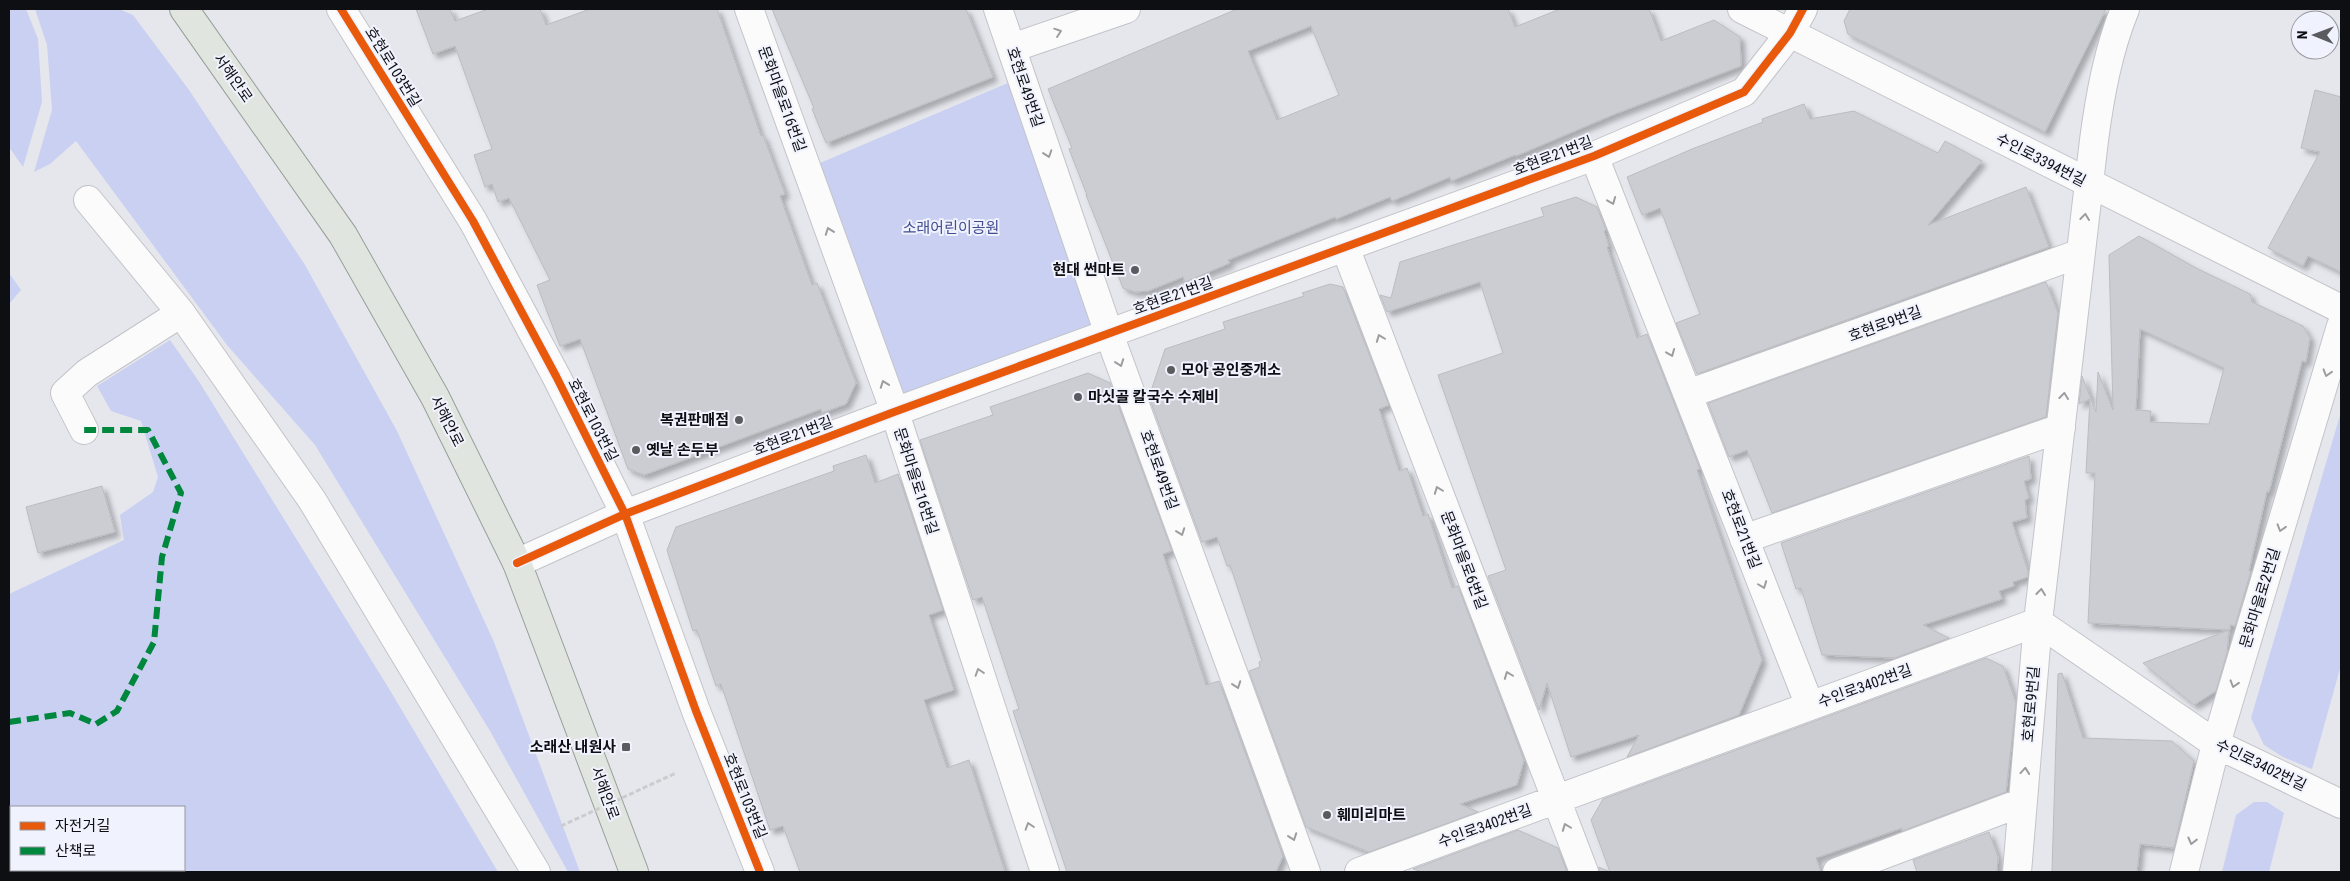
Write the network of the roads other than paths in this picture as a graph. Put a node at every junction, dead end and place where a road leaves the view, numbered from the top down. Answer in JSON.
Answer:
{"nodes":[{"id":1,"x":184,"y":9,"type":"edge"},
{"id":2,"x":341,"y":9,"type":"edge"},
{"id":3,"x":749,"y":9,"type":"edge"},
{"id":4,"x":998,"y":9,"type":"edge"},
{"id":5,"x":1126,"y":9,"type":"edge"},
{"id":6,"x":1742,"y":9,"type":"edge"},
{"id":7,"x":1803,"y":9,"type":"edge"},
{"id":8,"x":2125,"y":9,"type":"edge"},
{"id":9,"x":1790,"y":33,"type":"junction"},
{"id":10,"x":1012,"y":48,"type":"junction"},
{"id":11,"x":1594,"y":156,"type":"junction"},
{"id":12,"x":2089,"y":184,"type":"junction"},
{"id":13,"x":88,"y":200,"type":"dead end"},
{"id":14,"x":1345,"y":247,"type":"junction"},
{"id":15,"x":2081,"y":253,"type":"junction"},
{"id":16,"x":2341,"y":309,"type":"edge"},
{"id":17,"x":181,"y":313,"type":"junction"},
{"id":18,"x":2341,"y":326,"type":"edge"},
{"id":19,"x":1109,"y":334,"type":"junction"},
{"id":20,"x":1688,"y":394,"type":"junction"},
{"id":21,"x":894,"y":412,"type":"junction"},
{"id":22,"x":2060,"y":428,"type":"junction"},
{"id":23,"x":84,"y":430,"type":"dead end"},
{"id":24,"x":626,"y":514,"type":"junction"},
{"id":25,"x":1744,"y":538,"type":"junction"},
{"id":26,"x":517,"y":563,"type":"junction"},
{"id":27,"x":2038,"y":622,"type":"junction"},
{"id":28,"x":1810,"y":706,"type":"junction"},
{"id":29,"x":2216,"y":744,"type":"junction"},
{"id":30,"x":1556,"y":800,"type":"junction"},
{"id":31,"x":2023,"y":802,"type":"junction"},
{"id":32,"x":2341,"y":804,"type":"edge"},
{"id":33,"x":536,"y":872,"type":"edge"},
{"id":34,"x":634,"y":872,"type":"edge"},
{"id":35,"x":760,"y":872,"type":"edge"},
{"id":36,"x":1045,"y":872,"type":"edge"},
{"id":37,"x":1306,"y":872,"type":"edge"},
{"id":38,"x":1359,"y":872,"type":"edge"},
{"id":39,"x":1584,"y":872,"type":"edge"},
{"id":40,"x":1837,"y":872,"type":"edge"},
{"id":41,"x":2017,"y":872,"type":"edge"},
{"id":42,"x":2184,"y":872,"type":"edge"}],
"edges":[{"from":1,"to":26,"type":"main road","name":"서해안로"},
{"from":2,"to":24,"type":"street","name":"호현로103번길"},
{"from":21,"to":3,"type":"street","name":"문화마을로16번길","one_way":true},
{"from":4,"to":10,"type":"street","name":"호현로49번길"},
{"from":10,"to":5,"type":"street","one_way":true},
{"from":6,"to":9,"type":"street","name":"수인로3394번길"},
{"from":7,"to":9,"type":"street","name":"호현로21번길"},
{"from":8,"to":12,"type":"street","name":"호현로9번길"},
{"from":9,"to":11,"type":"street","name":"호현로21번길"},
{"from":9,"to":12,"type":"street","name":"수인로3394번길"},
{"from":10,"to":19,"type":"street","name":"호현로49번길","one_way":true},
{"from":11,"to":14,"type":"street","name":"호현로21번길"},
{"from":11,"to":20,"type":"street","name":"호현로21번길","one_way":true},
{"from":15,"to":12,"type":"street","name":"호현로9번길","one_way":true},
{"from":12,"to":16,"type":"street","name":"수인로3394번길"},
{"from":13,"to":17,"type":"street"},
{"from":14,"to":19,"type":"street","name":"호현로21번길"},
{"from":30,"to":14,"type":"street","name":"문화마을로6번길","one_way":true},
{"from":15,"to":20,"type":"street","name":"호현로9번길"},
{"from":22,"to":15,"type":"street","name":"호현로9번길","one_way":true},
{"from":17,"to":23,"type":"street"},
{"from":17,"to":33,"type":"street"},
{"from":18,"to":29,"type":"street","name":"문화마을로2번길","one_way":true},
{"from":19,"to":21,"type":"street","name":"호현로21번길"},
{"from":19,"to":37,"type":"street","name":"호현로49번길","one_way":true},
{"from":20,"to":25,"type":"street","name":"호현로21번길"},
{"from":21,"to":24,"type":"street","name":"호현로21번길"},
{"from":36,"to":21,"type":"street","name":"문화마을로16번길","one_way":true},
{"from":22,"to":25,"type":"street"},
{"from":27,"to":22,"type":"street","name":"호현로9번길","one_way":true},
{"from":24,"to":26,"type":"street","name":"호현로21번길"},
{"from":24,"to":35,"type":"street","name":"호현로103번길"},
{"from":25,"to":28,"type":"street","name":"호현로21번길","one_way":true},
{"from":26,"to":34,"type":"main road","name":"서해안로"},
{"from":27,"to":28,"type":"street","name":"수인로3402번길"},
{"from":27,"to":29,"type":"street","name":"수인로3402번길"},
{"from":31,"to":27,"type":"street","name":"호현로9번길","one_way":true},
{"from":28,"to":30,"type":"street","name":"수인로3402번길"},
{"from":29,"to":32,"type":"street","name":"수인로3402번길"},
{"from":29,"to":42,"type":"street","name":"문화마을로2번길","one_way":true},
{"from":30,"to":38,"type":"street","name":"수인로3402번길"},
{"from":39,"to":30,"type":"street","name":"문화마을로6번길","one_way":true},
{"from":31,"to":40,"type":"street"},
{"from":31,"to":41,"type":"street","name":"호현로9번길"}]}
